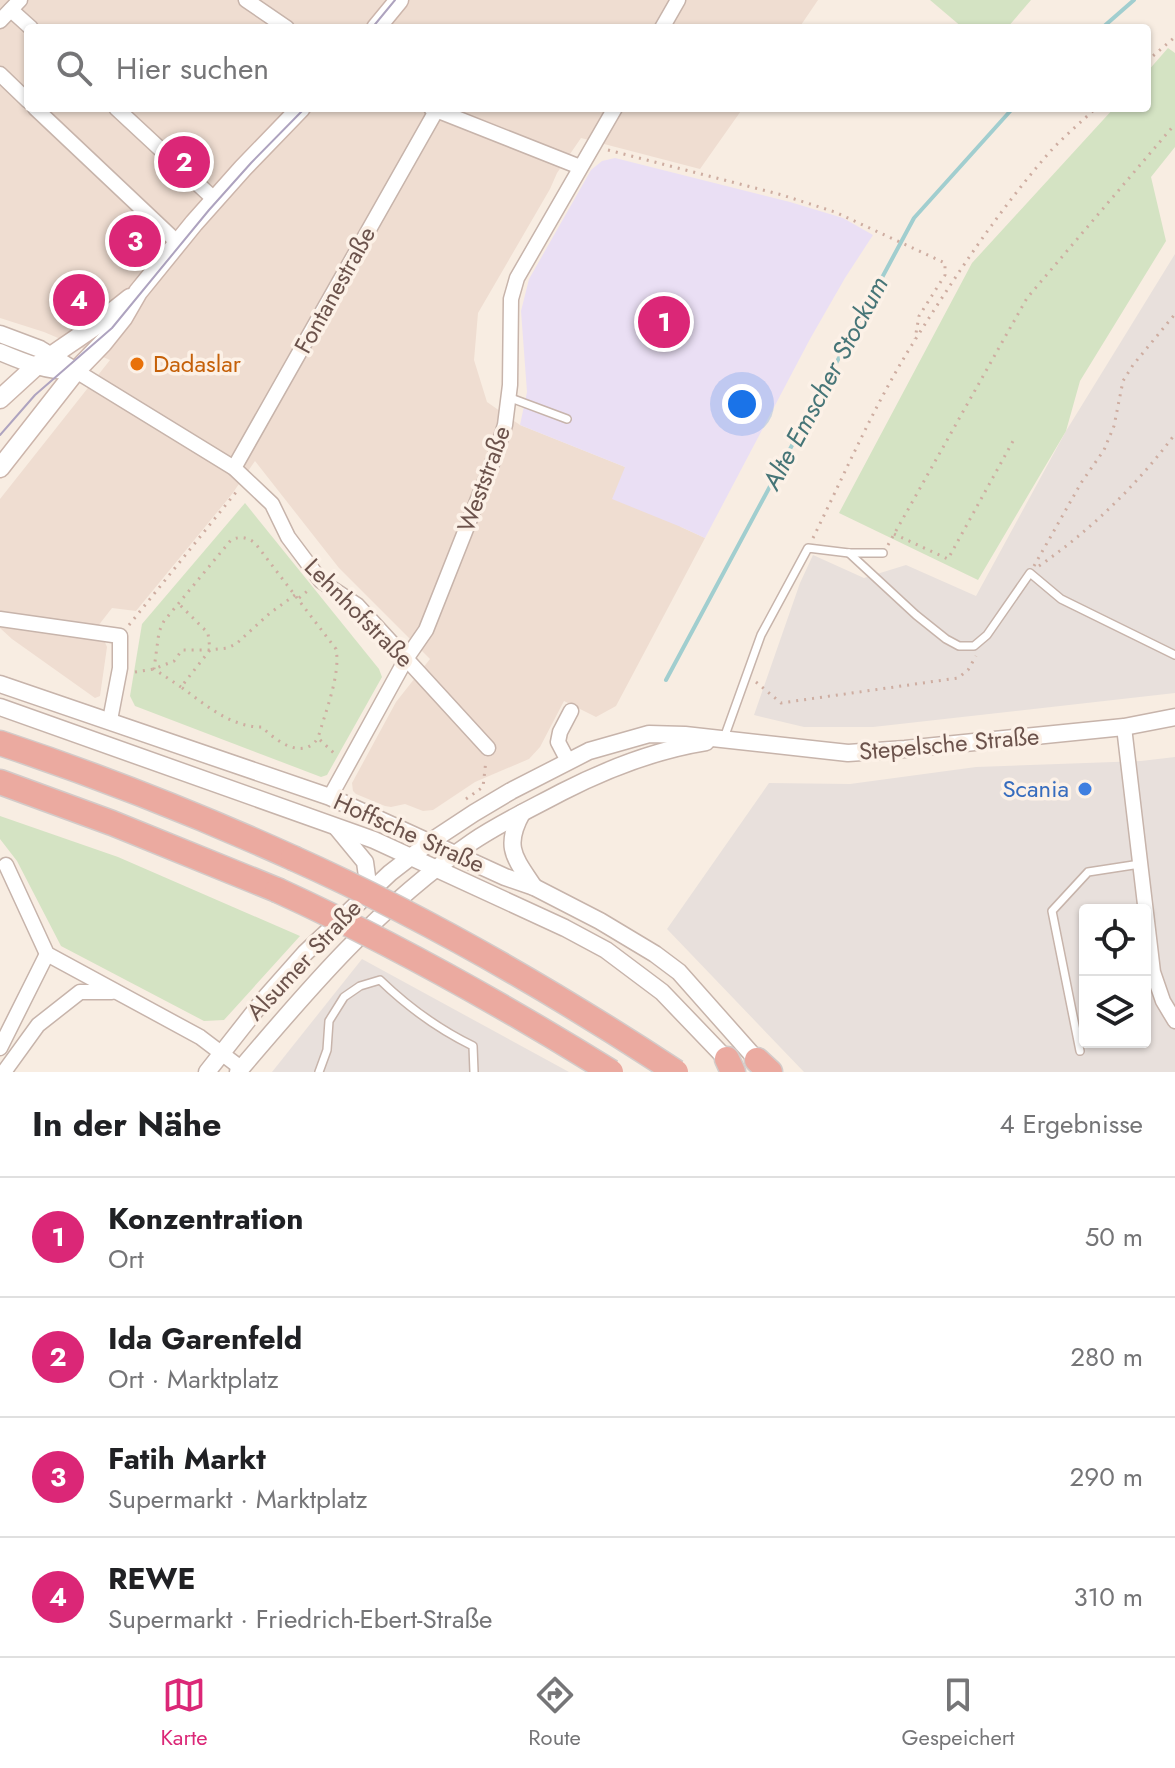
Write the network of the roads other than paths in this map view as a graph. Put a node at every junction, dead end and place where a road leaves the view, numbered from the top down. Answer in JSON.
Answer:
{"nodes":[{"id":1,"x":246,"y":0,"type":"edge"},
{"id":2,"x":399,"y":0,"type":"edge"},
{"id":3,"x":678,"y":0,"type":"edge"},
{"id":4,"x":16,"y":5,"type":"edge"},
{"id":5,"x":0,"y":21,"type":"edge"},
{"id":6,"x":28,"y":24,"type":"edge"},
{"id":7,"x":281,"y":24,"type":"edge"},
{"id":8,"x":379,"y":24,"type":"edge"},
{"id":9,"x":664,"y":24,"type":"edge"},
{"id":10,"x":0,"y":74,"type":"edge"},
{"id":11,"x":24,"y":97,"type":"edge"},
{"id":12,"x":39,"y":112,"type":"edge"},
{"id":13,"x":120,"y":112,"type":"edge"},
{"id":14,"x":297,"y":112,"type":"edge"},
{"id":15,"x":431,"y":112,"type":"edge"},
{"id":16,"x":441,"y":112,"type":"edge"},
{"id":17,"x":613,"y":112,"type":"edge"},
{"id":18,"x":580,"y":167,"type":"junction"},
{"id":19,"x":214,"y":199,"type":"junction"},
{"id":20,"x":178,"y":243,"type":"junction"},
{"id":21,"x":138,"y":292,"type":"junction"},
{"id":22,"x":0,"y":334,"type":"edge"},
{"id":23,"x":0,"y":352,"type":"edge"},
{"id":24,"x":50,"y":355,"type":"junction"},
{"id":25,"x":35,"y":367,"type":"junction"},
{"id":26,"x":76,"y":371,"type":"junction"},
{"id":27,"x":508,"y":397,"type":"junction"},
{"id":28,"x":0,"y":399,"type":"edge"},
{"id":29,"x":567,"y":419,"type":"dead end"},
{"id":30,"x":0,"y":468,"type":"edge"},
{"id":31,"x":234,"y":468,"type":"junction"},
{"id":32,"x":849,"y":553,"type":"junction"},
{"id":33,"x":883,"y":553,"type":"road end"},
{"id":34,"x":0,"y":619,"type":"edge"},
{"id":35,"x":1175,"y":655,"type":"edge"},
{"id":36,"x":406,"y":659,"type":"junction"},
{"id":37,"x":0,"y":684,"type":"edge"},
{"id":38,"x":0,"y":707,"type":"edge"},
{"id":39,"x":571,"y":711,"type":"dead end"},
{"id":40,"x":1175,"y":717,"type":"edge"},
{"id":41,"x":110,"y":720,"type":"junction"},
{"id":42,"x":1124,"y":727,"type":"junction"},
{"id":43,"x":723,"y":740,"type":"junction"},
{"id":44,"x":0,"y":743,"type":"edge"},
{"id":45,"x":488,"y":748,"type":"dead end"},
{"id":46,"x":568,"y":761,"type":"junction"},
{"id":47,"x":0,"y":782,"type":"edge"},
{"id":48,"x":330,"y":797,"type":"junction"},
{"id":49,"x":522,"y":812,"type":"junction"},
{"id":50,"x":333,"y":824,"type":"junction"},
{"id":51,"x":430,"y":842,"type":"junction"},
{"id":52,"x":455,"y":854,"type":"junction"},
{"id":53,"x":410,"y":857,"type":"junction"},
{"id":54,"x":1140,"y":864,"type":"junction"},
{"id":55,"x":6,"y":865,"type":"dead end"},
{"id":56,"x":436,"y":869,"type":"junction"},
{"id":57,"x":534,"y":887,"type":"junction"},
{"id":58,"x":369,"y":891,"type":"junction"},
{"id":59,"x":47,"y":954,"type":"junction"},
{"id":60,"x":679,"y":972,"type":"junction"},
{"id":61,"x":117,"y":992,"type":"junction"},
{"id":62,"x":662,"y":992,"type":"junction"},
{"id":63,"x":1175,"y":1021,"type":"edge"},
{"id":64,"x":0,"y":1048,"type":"edge"},
{"id":65,"x":1080,"y":1051,"type":"dead end"},
{"id":66,"x":222,"y":1054,"type":"junction"},
{"id":67,"x":749,"y":1068,"type":"edge"},
{"id":68,"x":240,"y":1070,"type":"edge"},
{"id":69,"x":4,"y":1072,"type":"edge"},
{"id":70,"x":207,"y":1072,"type":"edge"},
{"id":71,"x":319,"y":1072,"type":"edge"},
{"id":72,"x":474,"y":1072,"type":"edge"},
{"id":73,"x":611,"y":1072,"type":"edge"},
{"id":74,"x":676,"y":1072,"type":"edge"}],
"edges":[{"from":1,"to":7,"type":"street"},
{"from":2,"to":8,"type":"main road"},
{"from":3,"to":9,"type":"street"},
{"from":4,"to":5,"type":"street"},
{"from":4,"to":6,"type":"street"},
{"from":10,"to":11,"type":"street"},
{"from":12,"to":20,"type":"street"},
{"from":13,"to":19,"type":"street"},
{"from":14,"to":19,"type":"main road"},
{"from":15,"to":31,"type":"street","name":"Fontanestraße"},
{"from":16,"to":18,"type":"street"},
{"from":17,"to":18,"type":"street","name":"Weststraße"},
{"from":18,"to":27,"type":"street","name":"Weststraße"},
{"from":19,"to":20,"type":"main road"},
{"from":20,"to":21,"type":"main road"},
{"from":21,"to":24,"type":"main road"},
{"from":21,"to":26,"type":"main road"},
{"from":22,"to":24,"type":"street"},
{"from":23,"to":25,"type":"street"},
{"from":24,"to":25,"type":"main road"},
{"from":24,"to":26,"type":"street"},
{"from":25,"to":26,"type":"street"},
{"from":25,"to":28,"type":"main road"},
{"from":26,"to":30,"type":"main road"},
{"from":26,"to":31,"type":"street","name":"Lehnhofstraße"},
{"from":27,"to":29,"type":"lane"},
{"from":27,"to":36,"type":"street","name":"Weststraße"},
{"from":31,"to":36,"type":"street","name":"Lehnhofstraße"},
{"from":32,"to":33,"type":"lane"},
{"from":32,"to":35,"type":"lane"},
{"from":32,"to":43,"type":"lane"},
{"from":34,"to":41,"type":"street"},
{"from":36,"to":45,"type":"street","name":"Lehnhofstraße"},
{"from":36,"to":48,"type":"street","name":"Weststraße"},
{"from":37,"to":41,"type":"street","name":"Hoffsche Straße"},
{"from":38,"to":50,"type":"street","name":"Hoffsche Straße"},
{"from":39,"to":46,"type":"street"},
{"from":40,"to":42,"type":"street","name":"Stepelsche Straße"},
{"from":41,"to":48,"type":"street","name":"Hoffsche Straße"},
{"from":42,"to":43,"type":"street","name":"Stepelsche Straße"},
{"from":42,"to":54,"type":"street"},
{"from":43,"to":46,"type":"street","name":"Stepelsche Straße"},
{"from":43,"to":49,"type":"street","name":"Stepelsche Straße"},
{"from":44,"to":74,"type":"highway","bridge":true},
{"from":46,"to":51,"type":"street","name":"Stepelsche Straße"},
{"from":47,"to":73,"type":"highway","bridge":true},
{"from":48,"to":51,"type":"street","name":"Hoffsche Straße"},
{"from":49,"to":52,"type":"street","name":"Stepelsche Straße"},
{"from":49,"to":57,"type":"street"},
{"from":50,"to":53,"type":"street","name":"Hoffsche Straße"},
{"from":50,"to":58,"type":"street"},
{"from":51,"to":52,"type":"street","name":"Hoffsche Straße"},
{"from":51,"to":53,"type":"street","name":"Stepelsche Straße"},
{"from":52,"to":56,"type":"street","name":"Stepelsche Straße"},
{"from":52,"to":57,"type":"street","name":"Hoffsche Straße"},
{"from":53,"to":56,"type":"street","name":"Hoffsche Straße"},
{"from":53,"to":58,"type":"street","name":"Alsumer Straße"},
{"from":54,"to":63,"type":"street"},
{"from":54,"to":65,"type":"lane"},
{"from":55,"to":59,"type":"street"},
{"from":56,"to":62,"type":"street","name":"Hoffsche Straße"},
{"from":56,"to":68,"type":"street","name":"Alsumer Straße"},
{"from":57,"to":60,"type":"street","name":"Hoffsche Straße"},
{"from":58,"to":66,"type":"street","name":"Alsumer Straße"},
{"from":59,"to":61,"type":"street"},
{"from":59,"to":64,"type":"street"},
{"from":60,"to":62,"type":"street"},
{"from":60,"to":67,"type":"street","name":"Hoffsche Straße"},
{"from":61,"to":66,"type":"street"},
{"from":61,"to":69,"type":"street"},
{"from":62,"to":67,"type":"street","name":"Hoffsche Straße"},
{"from":66,"to":68,"type":"street"},
{"from":66,"to":70,"type":"street","name":"Alsumer Straße"},
{"from":71,"to":72,"type":"lane"}]}
